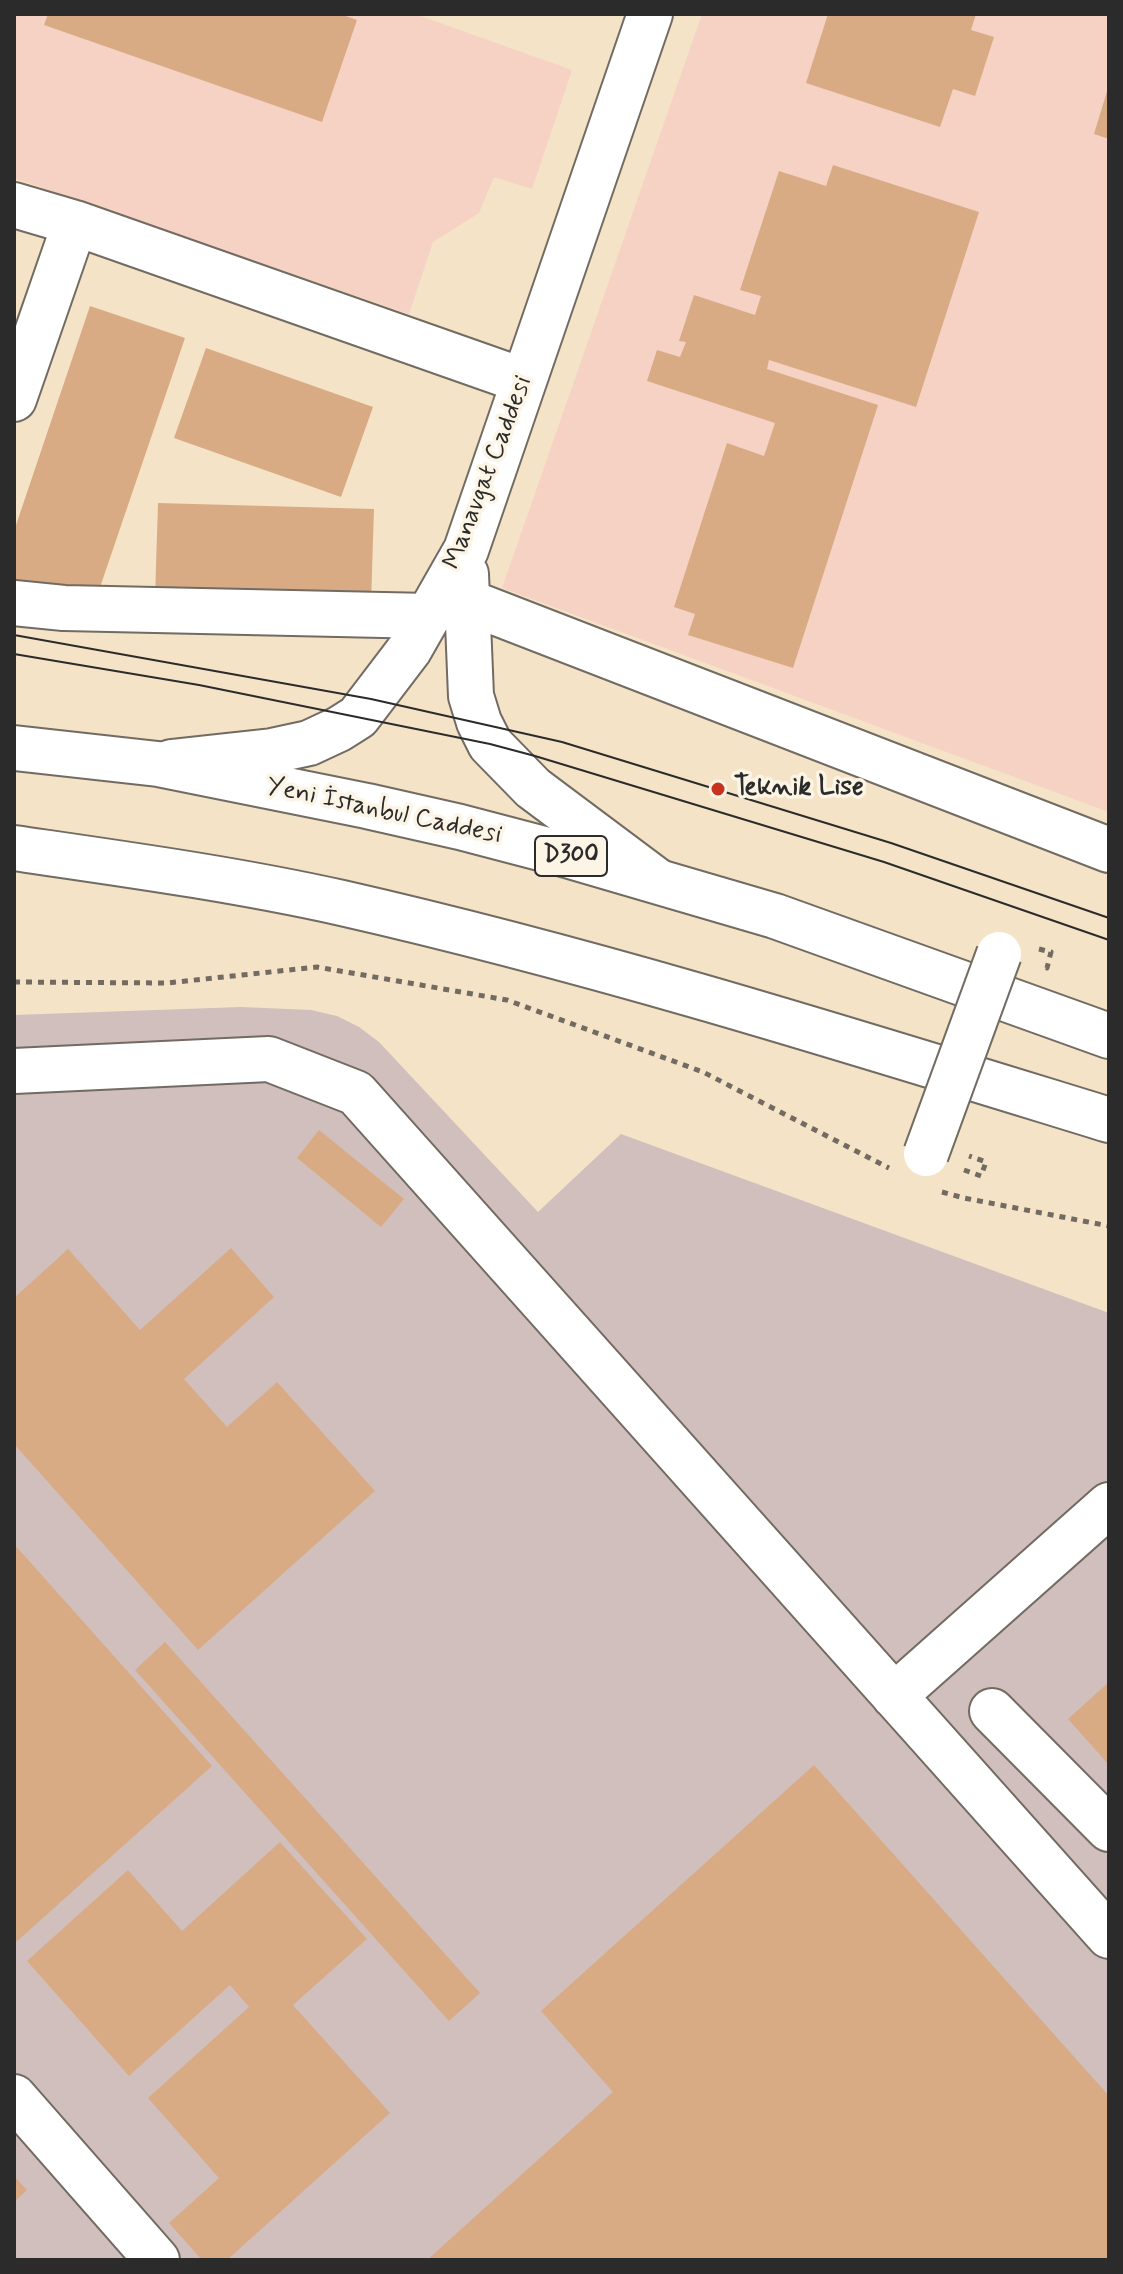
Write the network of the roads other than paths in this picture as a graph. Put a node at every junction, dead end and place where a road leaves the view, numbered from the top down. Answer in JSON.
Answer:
{"nodes":[{"id":1,"x":650,"y":14,"type":"edge"},
{"id":2,"x":14,"y":205,"type":"edge"},
{"id":3,"x":75,"y":223,"type":"junction"},
{"id":4,"x":524,"y":381,"type":"junction"},
{"id":5,"x":14,"y":399,"type":"edge"},
{"id":6,"x":14,"y":603,"type":"edge"},
{"id":7,"x":448,"y":608,"type":"junction"},
{"id":8,"x":14,"y":748,"type":"edge"},
{"id":9,"x":158,"y":764,"type":"junction"},
{"id":10,"x":14,"y":848,"type":"edge"},
{"id":11,"x":1109,"y":850,"type":"edge"},
{"id":12,"x":656,"y":880,"type":"junction"},
{"id":13,"x":999,"y":954,"type":"dead end"},
{"id":14,"x":1109,"y":1036,"type":"edge"},
{"id":15,"x":14,"y":1071,"type":"edge"},
{"id":16,"x":1109,"y":1120,"type":"edge"},
{"id":17,"x":918,"y":1171,"type":"road end"},
{"id":18,"x":1109,"y":1505,"type":"edge"},
{"id":19,"x":894,"y":1696,"type":"junction"},
{"id":20,"x":992,"y":1711,"type":"dead end"},
{"id":21,"x":1109,"y":1829,"type":"edge"},
{"id":22,"x":1109,"y":1936,"type":"edge"},
{"id":23,"x":14,"y":2097,"type":"edge"},
{"id":24,"x":157,"y":2260,"type":"edge"}],
"edges":[{"from":1,"to":4,"type":"main road","name":"Manavgat Caddesi"},
{"from":2,"to":3,"type":"main road"},
{"from":3,"to":4,"type":"main road"},
{"from":3,"to":5,"type":"main road"},
{"from":4,"to":7,"type":"main road","name":"Manavgat Caddesi"},
{"from":6,"to":7,"type":"main road"},
{"from":7,"to":9,"type":"main road"},
{"from":7,"to":11,"type":"main road"},
{"from":7,"to":12,"type":"main road","name":"Manavgat Caddesi"},
{"from":8,"to":9,"type":"main road","name":"Yeni İstanbul Caddesi","number":"D300"},
{"from":9,"to":12,"type":"main road","name":"Yeni İstanbul Caddesi","number":"D300"},
{"from":10,"to":16,"type":"main road"},
{"from":12,"to":14,"type":"main road","name":"Yeni İstanbul Caddesi","number":"D300"},
{"from":13,"to":17,"type":"main road","bridge":true},
{"from":15,"to":19,"type":"main road"},
{"from":18,"to":19,"type":"main road"},
{"from":19,"to":22,"type":"main road"},
{"from":20,"to":21,"type":"main road"},
{"from":23,"to":24,"type":"main road"}]}
